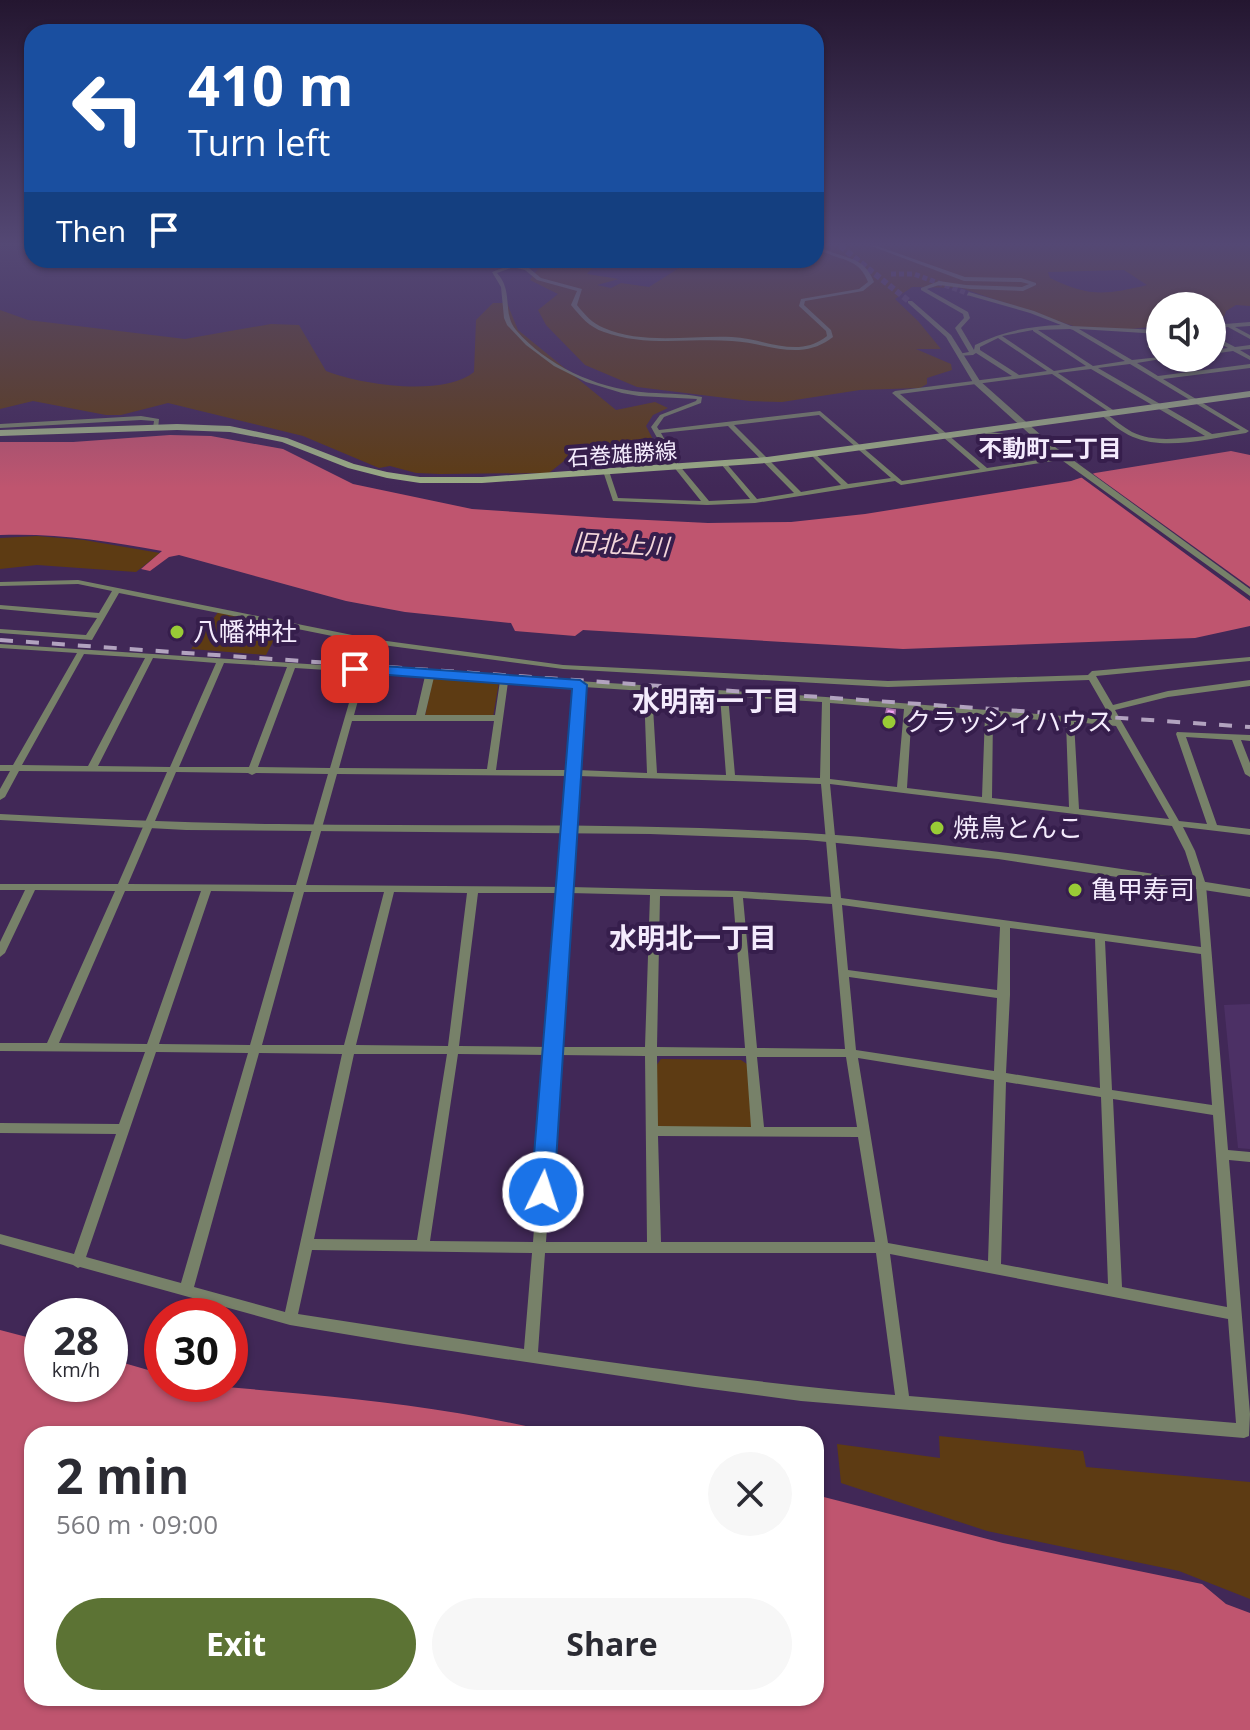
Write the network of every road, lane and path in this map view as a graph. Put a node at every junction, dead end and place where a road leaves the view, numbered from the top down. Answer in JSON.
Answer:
{"nodes":[{"id":1,"x":511,"y":327,"type":"edge"},
{"id":2,"x":602,"y":327,"type":"edge"},
{"id":3,"x":825,"y":327,"type":"edge"},
{"id":4,"x":940,"y":327,"type":"edge"},
{"id":5,"x":959,"y":327,"type":"edge"},
{"id":6,"x":1069,"y":327,"type":"edge"},
{"id":7,"x":1230,"y":327,"type":"edge"},
{"id":8,"x":1075,"y":329,"type":"junction"},
{"id":9,"x":1035,"y":330,"type":"junction"},
{"id":10,"x":1146,"y":332,"type":"edge"},
{"id":11,"x":998,"y":336,"type":"junction"},
{"id":12,"x":1250,"y":337,"type":"edge"},
{"id":13,"x":1226,"y":345,"type":"edge"},
{"id":14,"x":1250,"y":347,"type":"edge"},
{"id":15,"x":1233,"y":349,"type":"junction"},
{"id":16,"x":1226,"y":350,"type":"edge"},
{"id":17,"x":960,"y":355,"type":"junction"},
{"id":18,"x":1250,"y":358,"type":"edge"},
{"id":19,"x":1146,"y":360,"type":"edge"},
{"id":20,"x":1131,"y":362,"type":"junction"},
{"id":21,"x":1250,"y":366,"type":"edge"},
{"id":22,"x":1091,"y":367,"type":"junction"},
{"id":23,"x":1054,"y":372,"type":"junction"},
{"id":24,"x":1018,"y":377,"type":"junction"},
{"id":25,"x":1158,"y":378,"type":"junction"},
{"id":26,"x":977,"y":382,"type":"junction"},
{"id":27,"x":1250,"y":394,"type":"edge"},
{"id":28,"x":1197,"y":401,"type":"junction"},
{"id":29,"x":1156,"y":407,"type":"junction"},
{"id":30,"x":1114,"y":413,"type":"junction"},
{"id":31,"x":1103,"y":414,"type":"junction"},
{"id":32,"x":729,"y":423,"type":"junction"},
{"id":33,"x":0,"y":426,"type":"edge"},
{"id":34,"x":1025,"y":426,"type":"junction"},
{"id":35,"x":156,"y":428,"type":"junction"},
{"id":36,"x":984,"y":431,"type":"junction"},
{"id":37,"x":657,"y":432,"type":"junction"},
{"id":38,"x":0,"y":433,"type":"edge"},
{"id":39,"x":945,"y":436,"type":"junction"},
{"id":40,"x":1210,"y":436,"type":"junction"},
{"id":41,"x":861,"y":448,"type":"junction"},
{"id":42,"x":813,"y":454,"type":"junction"},
{"id":43,"x":767,"y":460,"type":"junction"},
{"id":44,"x":724,"y":464,"type":"junction"},
{"id":45,"x":679,"y":468,"type":"junction"},
{"id":46,"x":985,"y":470,"type":"junction"},
{"id":47,"x":607,"y":474,"type":"junction"},
{"id":48,"x":895,"y":479,"type":"junction"},
{"id":49,"x":847,"y":487,"type":"junction"},
{"id":50,"x":799,"y":494,"type":"junction"},
{"id":51,"x":755,"y":501,"type":"junction"},
{"id":52,"x":707,"y":503,"type":"junction"},
{"id":53,"x":0,"y":584,"type":"edge"},
{"id":54,"x":117,"y":590,"type":"junction"},
{"id":55,"x":1250,"y":593,"type":"edge"},
{"id":56,"x":0,"y":607,"type":"edge"},
{"id":57,"x":103,"y":616,"type":"junction"},
{"id":58,"x":0,"y":631,"type":"edge"},
{"id":59,"x":372,"y":641,"type":"junction"},
{"id":60,"x":1,"y":648,"type":"edge"},
{"id":61,"x":82,"y":651,"type":"junction"},
{"id":62,"x":150,"y":656,"type":"junction"},
{"id":63,"x":1250,"y":659,"type":"edge"},
{"id":64,"x":221,"y":660,"type":"junction"},
{"id":65,"x":292,"y":666,"type":"junction"},
{"id":66,"x":358,"y":670,"type":"junction"},
{"id":67,"x":430,"y":674,"type":"junction"},
{"id":68,"x":1092,"y":677,"type":"junction"},
{"id":69,"x":504,"y":680,"type":"junction"},
{"id":70,"x":1250,"y":683,"type":"edge"},
{"id":71,"x":580,"y":685,"type":"junction"},
{"id":72,"x":648,"y":689,"type":"junction"},
{"id":73,"x":724,"y":694,"type":"junction"},
{"id":74,"x":826,"y":700,"type":"junction"},
{"id":75,"x":908,"y":708,"type":"junction"},
{"id":76,"x":1109,"y":709,"type":"junction"},
{"id":77,"x":989,"y":713,"type":"junction"},
{"id":78,"x":349,"y":718,"type":"junction"},
{"id":79,"x":420,"y":718,"type":"junction"},
{"id":80,"x":499,"y":718,"type":"junction"},
{"id":81,"x":1070,"y":721,"type":"junction"},
{"id":82,"x":1117,"y":723,"type":"junction"},
{"id":83,"x":1235,"y":737,"type":"junction"},
{"id":84,"x":1250,"y":738,"type":"edge"},
{"id":85,"x":0,"y":768,"type":"edge"},
{"id":86,"x":16,"y":770,"type":"junction"},
{"id":87,"x":91,"y":770,"type":"junction"},
{"id":88,"x":175,"y":771,"type":"junction"},
{"id":89,"x":252,"y":772,"type":"junction"},
{"id":90,"x":491,"y":772,"type":"junction"},
{"id":91,"x":334,"y":773,"type":"junction"},
{"id":92,"x":573,"y":773,"type":"junction"},
{"id":93,"x":1250,"y":774,"type":"edge"},
{"id":94,"x":652,"y":775,"type":"junction"},
{"id":95,"x":731,"y":778,"type":"junction"},
{"id":96,"x":825,"y":781,"type":"junction"},
{"id":97,"x":902,"y":789,"type":"junction"},
{"id":98,"x":0,"y":797,"type":"edge"},
{"id":99,"x":987,"y":799,"type":"junction"},
{"id":100,"x":1074,"y":810,"type":"junction"},
{"id":101,"x":0,"y":817,"type":"edge"},
{"id":102,"x":1176,"y":823,"type":"junction"},
{"id":103,"x":148,"y":826,"type":"junction"},
{"id":104,"x":317,"y":826,"type":"junction"},
{"id":105,"x":1213,"y":827,"type":"junction"},
{"id":106,"x":568,"y":828,"type":"junction"},
{"id":107,"x":1250,"y":832,"type":"edge"},
{"id":108,"x":830,"y":837,"type":"junction"},
{"id":109,"x":1201,"y":885,"type":"junction"},
{"id":110,"x":0,"y":887,"type":"edge"},
{"id":111,"x":32,"y":887,"type":"junction"},
{"id":112,"x":123,"y":888,"type":"junction"},
{"id":113,"x":207,"y":888,"type":"junction"},
{"id":114,"x":301,"y":888,"type":"junction"},
{"id":115,"x":390,"y":889,"type":"junction"},
{"id":116,"x":473,"y":889,"type":"junction"},
{"id":117,"x":563,"y":890,"type":"junction"},
{"id":118,"x":655,"y":893,"type":"junction"},
{"id":119,"x":1250,"y":893,"type":"edge"},
{"id":120,"x":738,"y":894,"type":"junction"},
{"id":121,"x":837,"y":901,"type":"junction"},
{"id":122,"x":1005,"y":924,"type":"junction"},
{"id":123,"x":1100,"y":937,"type":"junction"},
{"id":124,"x":1206,"y":951,"type":"junction"},
{"id":125,"x":0,"y":953,"type":"edge"},
{"id":126,"x":844,"y":973,"type":"junction"},
{"id":127,"x":1004,"y":995,"type":"junction"},
{"id":128,"x":0,"y":1047,"type":"edge"},
{"id":129,"x":51,"y":1048,"type":"junction"},
{"id":130,"x":153,"y":1049,"type":"junction"},
{"id":131,"x":349,"y":1049,"type":"junction"},
{"id":132,"x":255,"y":1050,"type":"junction"},
{"id":133,"x":453,"y":1052,"type":"junction"},
{"id":134,"x":553,"y":1053,"type":"junction"},
{"id":135,"x":851,"y":1053,"type":"junction"},
{"id":136,"x":651,"y":1054,"type":"junction"},
{"id":137,"x":752,"y":1055,"type":"junction"},
{"id":138,"x":1002,"y":1076,"type":"junction"},
{"id":139,"x":1106,"y":1093,"type":"junction"},
{"id":140,"x":1219,"y":1111,"type":"junction"},
{"id":141,"x":0,"y":1128,"type":"edge"},
{"id":142,"x":125,"y":1129,"type":"junction"},
{"id":143,"x":652,"y":1131,"type":"junction"},
{"id":144,"x":758,"y":1132,"type":"junction"},
{"id":145,"x":864,"y":1132,"type":"junction"},
{"id":146,"x":1222,"y":1154,"type":"junction"},
{"id":147,"x":1250,"y":1157,"type":"edge"},
{"id":148,"x":0,"y":1239,"type":"edge"},
{"id":149,"x":307,"y":1244,"type":"junction"},
{"id":150,"x":423,"y":1246,"type":"junction"},
{"id":151,"x":654,"y":1247,"type":"junction"},
{"id":152,"x":882,"y":1247,"type":"junction"},
{"id":153,"x":539,"y":1248,"type":"junction"},
{"id":154,"x":78,"y":1262,"type":"junction"},
{"id":155,"x":994,"y":1269,"type":"junction"},
{"id":156,"x":186,"y":1290,"type":"junction"},
{"id":157,"x":1115,"y":1292,"type":"junction"},
{"id":158,"x":1233,"y":1314,"type":"junction"},
{"id":159,"x":290,"y":1319,"type":"junction"},
{"id":160,"x":531,"y":1355,"type":"junction"},
{"id":161,"x":903,"y":1402,"type":"junction"}],
"edges":[{"from":1,"to":37,"type":"street"},
{"from":2,"to":3,"type":"street"},
{"from":4,"to":17,"type":"street"},
{"from":5,"to":17,"type":"street"},
{"from":6,"to":8,"type":"street"},
{"from":7,"to":12,"type":"street"},
{"from":8,"to":9,"type":"street"},
{"from":8,"to":10,"type":"street"},
{"from":8,"to":20,"type":"street"},
{"from":9,"to":11,"type":"street"},
{"from":9,"to":22,"type":"street"},
{"from":11,"to":23,"type":"street"},
{"from":11,"to":24,"type":"street"},
{"from":13,"to":15,"type":"street"},
{"from":14,"to":15,"type":"street"},
{"from":15,"to":16,"type":"street"},
{"from":15,"to":18,"type":"street"},
{"from":17,"to":26,"type":"street"},
{"from":19,"to":20,"type":"street"},
{"from":20,"to":22,"type":"street"},
{"from":20,"to":25,"type":"street"},
{"from":21,"to":25,"type":"street"},
{"from":22,"to":23,"type":"street"},
{"from":22,"to":29,"type":"street"},
{"from":23,"to":24,"type":"street"},
{"from":23,"to":30,"type":"street"},
{"from":24,"to":26,"type":"street"},
{"from":25,"to":28,"type":"street"},
{"from":26,"to":34,"type":"street"},
{"from":26,"to":39,"type":"street"},
{"from":27,"to":28,"type":"main road","name":"石巻雄勝線"},
{"from":28,"to":29,"type":"main road","name":"石巻雄勝線"},
{"from":28,"to":40,"type":"street"},
{"from":29,"to":30,"type":"main road","name":"石巻雄勝線"},
{"from":29,"to":40,"type":"street"},
{"from":30,"to":31,"type":"main road","name":"石巻雄勝線"},
{"from":31,"to":34,"type":"main road","name":"石巻雄勝線"},
{"from":31,"to":40,"type":"street"},
{"from":32,"to":37,"type":"street"},
{"from":32,"to":41,"type":"street"},
{"from":32,"to":43,"type":"street"},
{"from":33,"to":35,"type":"street"},
{"from":34,"to":36,"type":"main road","name":"石巻雄勝線"},
{"from":34,"to":55,"type":"street"},
{"from":35,"to":38,"type":"main road","name":"石巻雄勝線"},
{"from":35,"to":47,"type":"main road","name":"石巻雄勝線"},
{"from":36,"to":39,"type":"main road","name":"石巻雄勝線"},
{"from":36,"to":46,"type":"street"},
{"from":37,"to":45,"type":"street"},
{"from":39,"to":41,"type":"main road","name":"石巻雄勝線"},
{"from":39,"to":46,"type":"street"},
{"from":41,"to":42,"type":"main road","name":"石巻雄勝線"},
{"from":41,"to":48,"type":"street"},
{"from":42,"to":43,"type":"main road","name":"石巻雄勝線"},
{"from":42,"to":49,"type":"street"},
{"from":43,"to":44,"type":"main road","name":"石巻雄勝線"},
{"from":43,"to":50,"type":"street"},
{"from":44,"to":45,"type":"main road","name":"石巻雄勝線"},
{"from":44,"to":51,"type":"street"},
{"from":45,"to":47,"type":"main road","name":"石巻雄勝線"},
{"from":45,"to":52,"type":"street"},
{"from":46,"to":48,"type":"street"},
{"from":47,"to":52,"type":"street"},
{"from":48,"to":49,"type":"street"},
{"from":49,"to":50,"type":"street"},
{"from":50,"to":51,"type":"street"},
{"from":51,"to":52,"type":"street"},
{"from":53,"to":54,"type":"street"},
{"from":54,"to":57,"type":"street"},
{"from":54,"to":59,"type":"street"},
{"from":56,"to":57,"type":"street"},
{"from":57,"to":58,"type":"street"},
{"from":59,"to":66,"type":"street"},
{"from":59,"to":68,"type":"street"},
{"from":60,"to":61,"type":"street"},
{"from":61,"to":62,"type":"street"},
{"from":61,"to":86,"type":"street"},
{"from":62,"to":64,"type":"street"},
{"from":62,"to":87,"type":"street"},
{"from":63,"to":68,"type":"street"},
{"from":64,"to":65,"type":"street"},
{"from":64,"to":88,"type":"street"},
{"from":65,"to":66,"type":"street"},
{"from":65,"to":89,"type":"street"},
{"from":66,"to":67,"type":"street"},
{"from":66,"to":78,"type":"street"},
{"from":67,"to":69,"type":"street"},
{"from":67,"to":79,"type":"street"},
{"from":68,"to":76,"type":"street"},
{"from":69,"to":71,"type":"street"},
{"from":69,"to":80,"type":"street"},
{"from":70,"to":76,"type":"street"},
{"from":71,"to":72,"type":"street"},
{"from":71,"to":92,"type":"street"},
{"from":72,"to":73,"type":"street"},
{"from":72,"to":94,"type":"street"},
{"from":73,"to":74,"type":"street"},
{"from":73,"to":95,"type":"street"},
{"from":74,"to":75,"type":"street"},
{"from":74,"to":96,"type":"street"},
{"from":75,"to":77,"type":"street"},
{"from":75,"to":97,"type":"street"},
{"from":76,"to":82,"type":"street"},
{"from":77,"to":81,"type":"street"},
{"from":77,"to":99,"type":"street"},
{"from":78,"to":79,"type":"street"},
{"from":78,"to":91,"type":"street"},
{"from":79,"to":80,"type":"street"},
{"from":80,"to":90,"type":"street"},
{"from":81,"to":82,"type":"street"},
{"from":81,"to":100,"type":"street"},
{"from":82,"to":102,"type":"street"},
{"from":83,"to":84,"type":"street"},
{"from":83,"to":93,"type":"street"},
{"from":83,"to":105,"type":"street"},
{"from":85,"to":86,"type":"street"},
{"from":86,"to":87,"type":"street"},
{"from":86,"to":98,"type":"street"},
{"from":87,"to":88,"type":"street"},
{"from":88,"to":89,"type":"street"},
{"from":88,"to":103,"type":"street"},
{"from":89,"to":91,"type":"street"},
{"from":90,"to":91,"type":"street"},
{"from":90,"to":92,"type":"street"},
{"from":91,"to":104,"type":"street"},
{"from":92,"to":94,"type":"street"},
{"from":92,"to":106,"type":"street"},
{"from":94,"to":95,"type":"street"},
{"from":95,"to":96,"type":"street"},
{"from":96,"to":97,"type":"street"},
{"from":96,"to":108,"type":"street"},
{"from":97,"to":99,"type":"street"},
{"from":99,"to":100,"type":"street"},
{"from":100,"to":102,"type":"street"},
{"from":101,"to":103,"type":"street"},
{"from":102,"to":105,"type":"street"},
{"from":102,"to":109,"type":"street"},
{"from":103,"to":104,"type":"street"},
{"from":103,"to":112,"type":"street"},
{"from":104,"to":106,"type":"street"},
{"from":104,"to":114,"type":"street"},
{"from":105,"to":107,"type":"street"},
{"from":106,"to":108,"type":"street"},
{"from":106,"to":117,"type":"street"},
{"from":108,"to":109,"type":"street"},
{"from":108,"to":121,"type":"street"},
{"from":109,"to":119,"type":"street"},
{"from":109,"to":124,"type":"street"},
{"from":110,"to":111,"type":"street"},
{"from":111,"to":112,"type":"street"},
{"from":111,"to":125,"type":"street"},
{"from":112,"to":113,"type":"street"},
{"from":112,"to":129,"type":"street"},
{"from":113,"to":114,"type":"street"},
{"from":113,"to":130,"type":"street"},
{"from":114,"to":115,"type":"street"},
{"from":114,"to":132,"type":"street"},
{"from":115,"to":116,"type":"street"},
{"from":115,"to":131,"type":"street"},
{"from":116,"to":117,"type":"street"},
{"from":116,"to":133,"type":"street"},
{"from":117,"to":118,"type":"street"},
{"from":117,"to":134,"type":"street"},
{"from":118,"to":120,"type":"street"},
{"from":118,"to":136,"type":"street"},
{"from":120,"to":121,"type":"street"},
{"from":120,"to":137,"type":"street"},
{"from":121,"to":122,"type":"street"},
{"from":121,"to":126,"type":"street"},
{"from":122,"to":123,"type":"street"},
{"from":122,"to":127,"type":"street"},
{"from":123,"to":124,"type":"street"},
{"from":123,"to":139,"type":"street"},
{"from":124,"to":140,"type":"street"},
{"from":126,"to":127,"type":"street"},
{"from":126,"to":135,"type":"street"},
{"from":127,"to":138,"type":"street"},
{"from":128,"to":129,"type":"street"},
{"from":129,"to":130,"type":"street"},
{"from":130,"to":132,"type":"street"},
{"from":130,"to":142,"type":"street"},
{"from":131,"to":132,"type":"street"},
{"from":131,"to":133,"type":"street"},
{"from":131,"to":149,"type":"street"},
{"from":132,"to":156,"type":"street"},
{"from":133,"to":134,"type":"street"},
{"from":133,"to":150,"type":"street"},
{"from":134,"to":136,"type":"street"},
{"from":134,"to":153,"type":"street"},
{"from":135,"to":137,"type":"street"},
{"from":135,"to":138,"type":"street"},
{"from":135,"to":145,"type":"street"},
{"from":136,"to":137,"type":"street"},
{"from":136,"to":143,"type":"street"},
{"from":137,"to":144,"type":"street"},
{"from":138,"to":139,"type":"street"},
{"from":138,"to":155,"type":"street"},
{"from":139,"to":140,"type":"street"},
{"from":139,"to":157,"type":"street"},
{"from":140,"to":146,"type":"street"},
{"from":141,"to":142,"type":"street"},
{"from":142,"to":154,"type":"street"},
{"from":143,"to":144,"type":"street"},
{"from":143,"to":151,"type":"street"},
{"from":144,"to":145,"type":"street"},
{"from":145,"to":152,"type":"street"},
{"from":146,"to":147,"type":"street"},
{"from":146,"to":158,"type":"street"},
{"from":148,"to":154,"type":"street"},
{"from":149,"to":150,"type":"street"},
{"from":149,"to":159,"type":"street"},
{"from":150,"to":153,"type":"street"},
{"from":151,"to":152,"type":"street"},
{"from":151,"to":153,"type":"street"},
{"from":152,"to":155,"type":"street"},
{"from":152,"to":161,"type":"street"},
{"from":153,"to":160,"type":"street"},
{"from":154,"to":156,"type":"street"},
{"from":155,"to":157,"type":"street"},
{"from":156,"to":159,"type":"street"},
{"from":157,"to":158,"type":"street"},
{"from":158,"to":161,"type":"street"},
{"from":159,"to":160,"type":"street"},
{"from":160,"to":161,"type":"street"}]}
